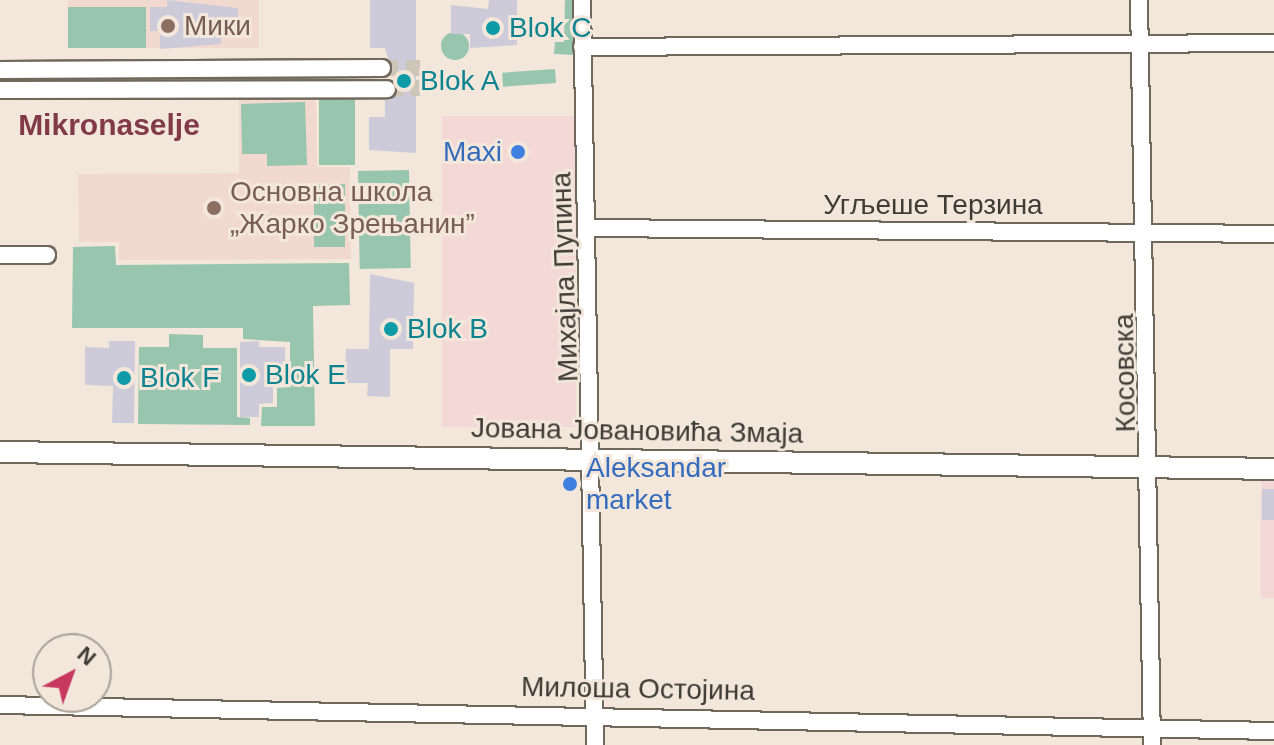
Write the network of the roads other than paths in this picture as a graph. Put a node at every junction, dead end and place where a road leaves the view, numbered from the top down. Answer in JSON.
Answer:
{"nodes":[{"id":1,"x":582,"y":0,"type":"edge"},
{"id":2,"x":1139,"y":0,"type":"edge"},
{"id":3,"x":1274,"y":43,"type":"edge"},
{"id":4,"x":1139,"y":45,"type":"junction"},
{"id":5,"x":582,"y":47,"type":"junction"},
{"id":6,"x":382,"y":68,"type":"tunnel mouth"},
{"id":7,"x":0,"y":70,"type":"edge"},
{"id":8,"x":387,"y":89,"type":"tunnel mouth"},
{"id":9,"x":0,"y":90,"type":"edge"},
{"id":10,"x":591,"y":228,"type":"junction"},
{"id":11,"x":1148,"y":232,"type":"junction"},
{"id":12,"x":1274,"y":234,"type":"edge"},
{"id":13,"x":0,"y":255,"type":"edge"},
{"id":14,"x":47,"y":255,"type":"dead end"},
{"id":15,"x":0,"y":452,"type":"edge"},
{"id":16,"x":595,"y":457,"type":"junction"},
{"id":17,"x":1152,"y":468,"type":"junction"},
{"id":18,"x":1274,"y":469,"type":"edge"},
{"id":19,"x":0,"y":705,"type":"edge"},
{"id":20,"x":595,"y":714,"type":"junction"},
{"id":21,"x":1274,"y":731,"type":"edge"},
{"id":22,"x":1152,"y":737,"type":"edge"},
{"id":23,"x":595,"y":745,"type":"edge"}],
"edges":[{"from":1,"to":5,"type":"street","name":"Михајла Пупина"},
{"from":2,"to":4,"type":"street","name":"Косовска"},
{"from":3,"to":4,"type":"street"},
{"from":4,"to":5,"type":"street"},
{"from":4,"to":11,"type":"street","name":"Косовска"},
{"from":5,"to":10,"type":"street","name":"Михајла Пупина"},
{"from":6,"to":7,"type":"street"},
{"from":8,"to":9,"type":"street"},
{"from":10,"to":11,"type":"street","name":"Угљеше Терзина"},
{"from":10,"to":16,"type":"street","name":"Михајла Пупина"},
{"from":11,"to":12,"type":"street","name":"Угљеше Терзина"},
{"from":11,"to":17,"type":"street","name":"Косовска"},
{"from":13,"to":14,"type":"street"},
{"from":15,"to":16,"type":"main road","name":"Јована Јовановића Змаја"},
{"from":16,"to":17,"type":"main road","name":"Јована Јовановића Змаја"},
{"from":16,"to":20,"type":"street","name":"Михајла Пупина"},
{"from":17,"to":18,"type":"main road","name":"Јована Јовановића Змаја"},
{"from":17,"to":22,"type":"street","name":"Косовска"},
{"from":19,"to":20,"type":"street","name":"Милоша Остојина"},
{"from":20,"to":22,"type":"street","name":"Милоша Остојина"},
{"from":20,"to":23,"type":"street","name":"Михајла Пупина"},
{"from":21,"to":22,"type":"street","name":"Милоша Остојина"}]}
